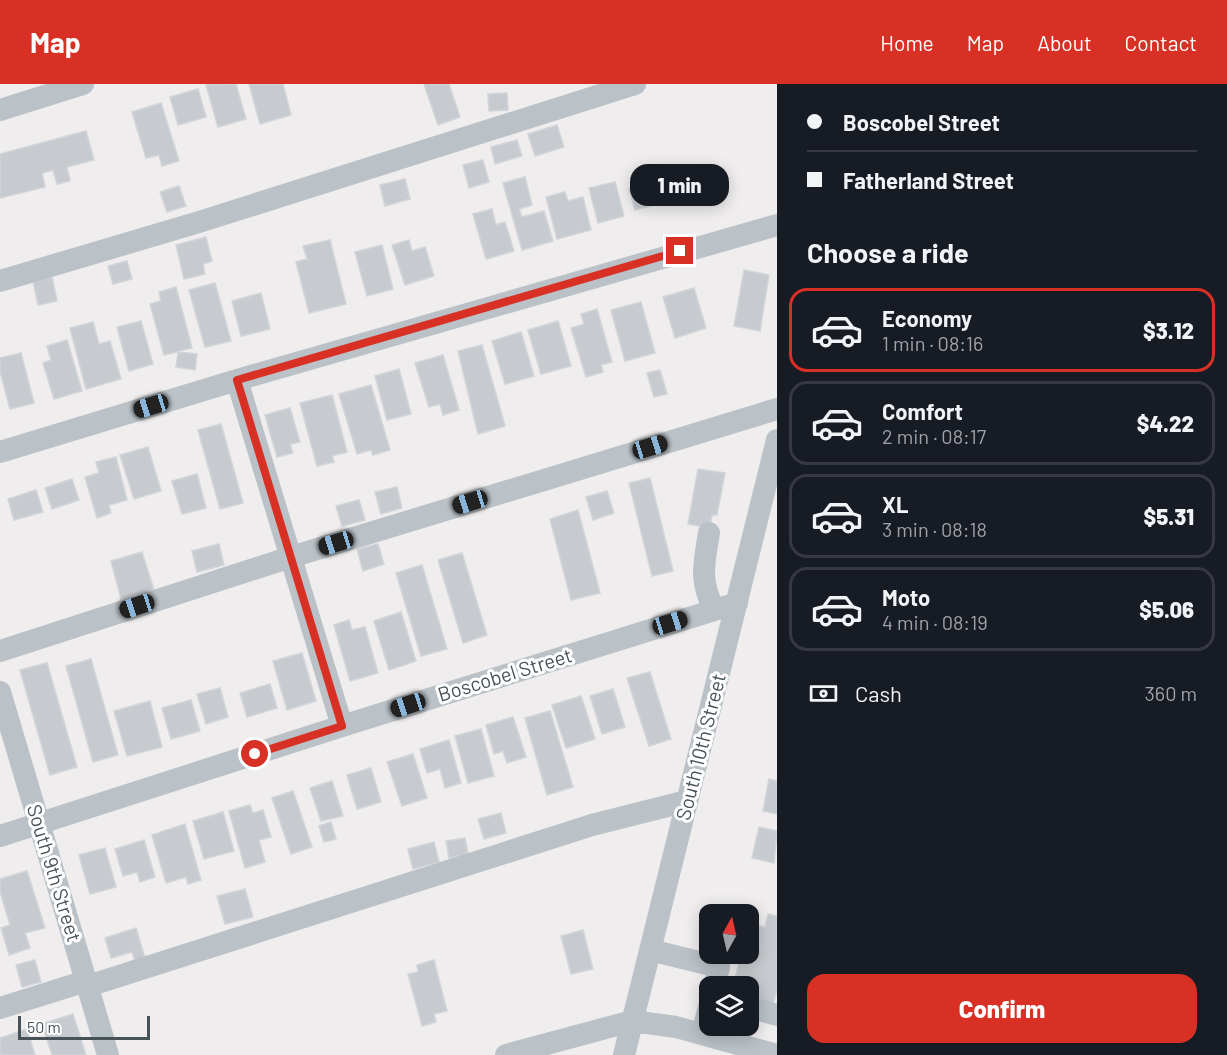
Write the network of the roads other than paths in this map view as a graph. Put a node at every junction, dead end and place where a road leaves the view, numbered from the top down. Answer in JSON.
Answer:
{"nodes":[{"id":1,"x":83,"y":84,"type":"edge"},
{"id":2,"x":635,"y":84,"type":"edge"},
{"id":3,"x":0,"y":110,"type":"edge"},
{"id":4,"x":777,"y":225,"type":"edge"},
{"id":5,"x":0,"y":281,"type":"edge"},
{"id":6,"x":237,"y":380,"type":"junction"},
{"id":7,"x":777,"y":409,"type":"edge"},
{"id":8,"x":777,"y":440,"type":"edge"},
{"id":9,"x":0,"y":452,"type":"edge"},
{"id":10,"x":709,"y":533,"type":"dead end"},
{"id":11,"x":291,"y":557,"type":"junction"},
{"id":12,"x":737,"y":603,"type":"junction"},
{"id":13,"x":714,"y":609,"type":"junction"},
{"id":14,"x":0,"y":651,"type":"edge"},
{"id":15,"x":0,"y":692,"type":"edge"},
{"id":16,"x":342,"y":726,"type":"junction"},
{"id":17,"x":687,"y":801,"type":"junction"},
{"id":18,"x":40,"y":824,"type":"junction"},
{"id":19,"x":0,"y":836,"type":"edge"},
{"id":20,"x":650,"y":950,"type":"junction"},
{"id":21,"x":717,"y":976,"type":"edge"},
{"id":22,"x":87,"y":984,"type":"junction"},
{"id":23,"x":0,"y":1008,"type":"edge"},
{"id":24,"x":759,"y":1010,"type":"edge"},
{"id":25,"x":777,"y":1015,"type":"edge"},
{"id":26,"x":632,"y":1021,"type":"junction"},
{"id":27,"x":699,"y":1033,"type":"edge"},
{"id":28,"x":709,"y":1036,"type":"edge"},
{"id":29,"x":108,"y":1055,"type":"edge"},
{"id":30,"x":506,"y":1055,"type":"edge"},
{"id":31,"x":624,"y":1055,"type":"edge"},
{"id":32,"x":777,"y":1055,"type":"edge"}],
"edges":[{"from":1,"to":3,"type":"street"},
{"from":2,"to":5,"type":"street"},
{"from":4,"to":6,"type":"street"},
{"from":6,"to":9,"type":"street"},
{"from":6,"to":11,"type":"street"},
{"from":7,"to":11,"type":"street"},
{"from":8,"to":12,"type":"street","name":"South 10th Street"},
{"from":10,"to":13,"type":"street"},
{"from":11,"to":14,"type":"street"},
{"from":11,"to":16,"type":"street"},
{"from":12,"to":13,"type":"street","name":"Boscobel Street"},
{"from":12,"to":17,"type":"street","name":"South 10th Street"},
{"from":13,"to":16,"type":"street","name":"Boscobel Street"},
{"from":15,"to":18,"type":"street","name":"South 9th Street"},
{"from":16,"to":18,"type":"street","name":"Boscobel Street"},
{"from":17,"to":20,"type":"street","name":"South 10th Street"},
{"from":17,"to":22,"type":"street"},
{"from":18,"to":19,"type":"street","name":"Boscobel Street"},
{"from":18,"to":22,"type":"street","name":"South 9th Street"},
{"from":20,"to":21,"type":"street"},
{"from":20,"to":26,"type":"street","name":"South 10th Street"},
{"from":22,"to":23,"type":"street"},
{"from":22,"to":29,"type":"street","name":"South 9th Street"},
{"from":24,"to":25,"type":"street"},
{"from":26,"to":27,"type":"street"},
{"from":26,"to":30,"type":"street"},
{"from":26,"to":31,"type":"street","name":"South 10th Street"},
{"from":28,"to":32,"type":"street"}]}
